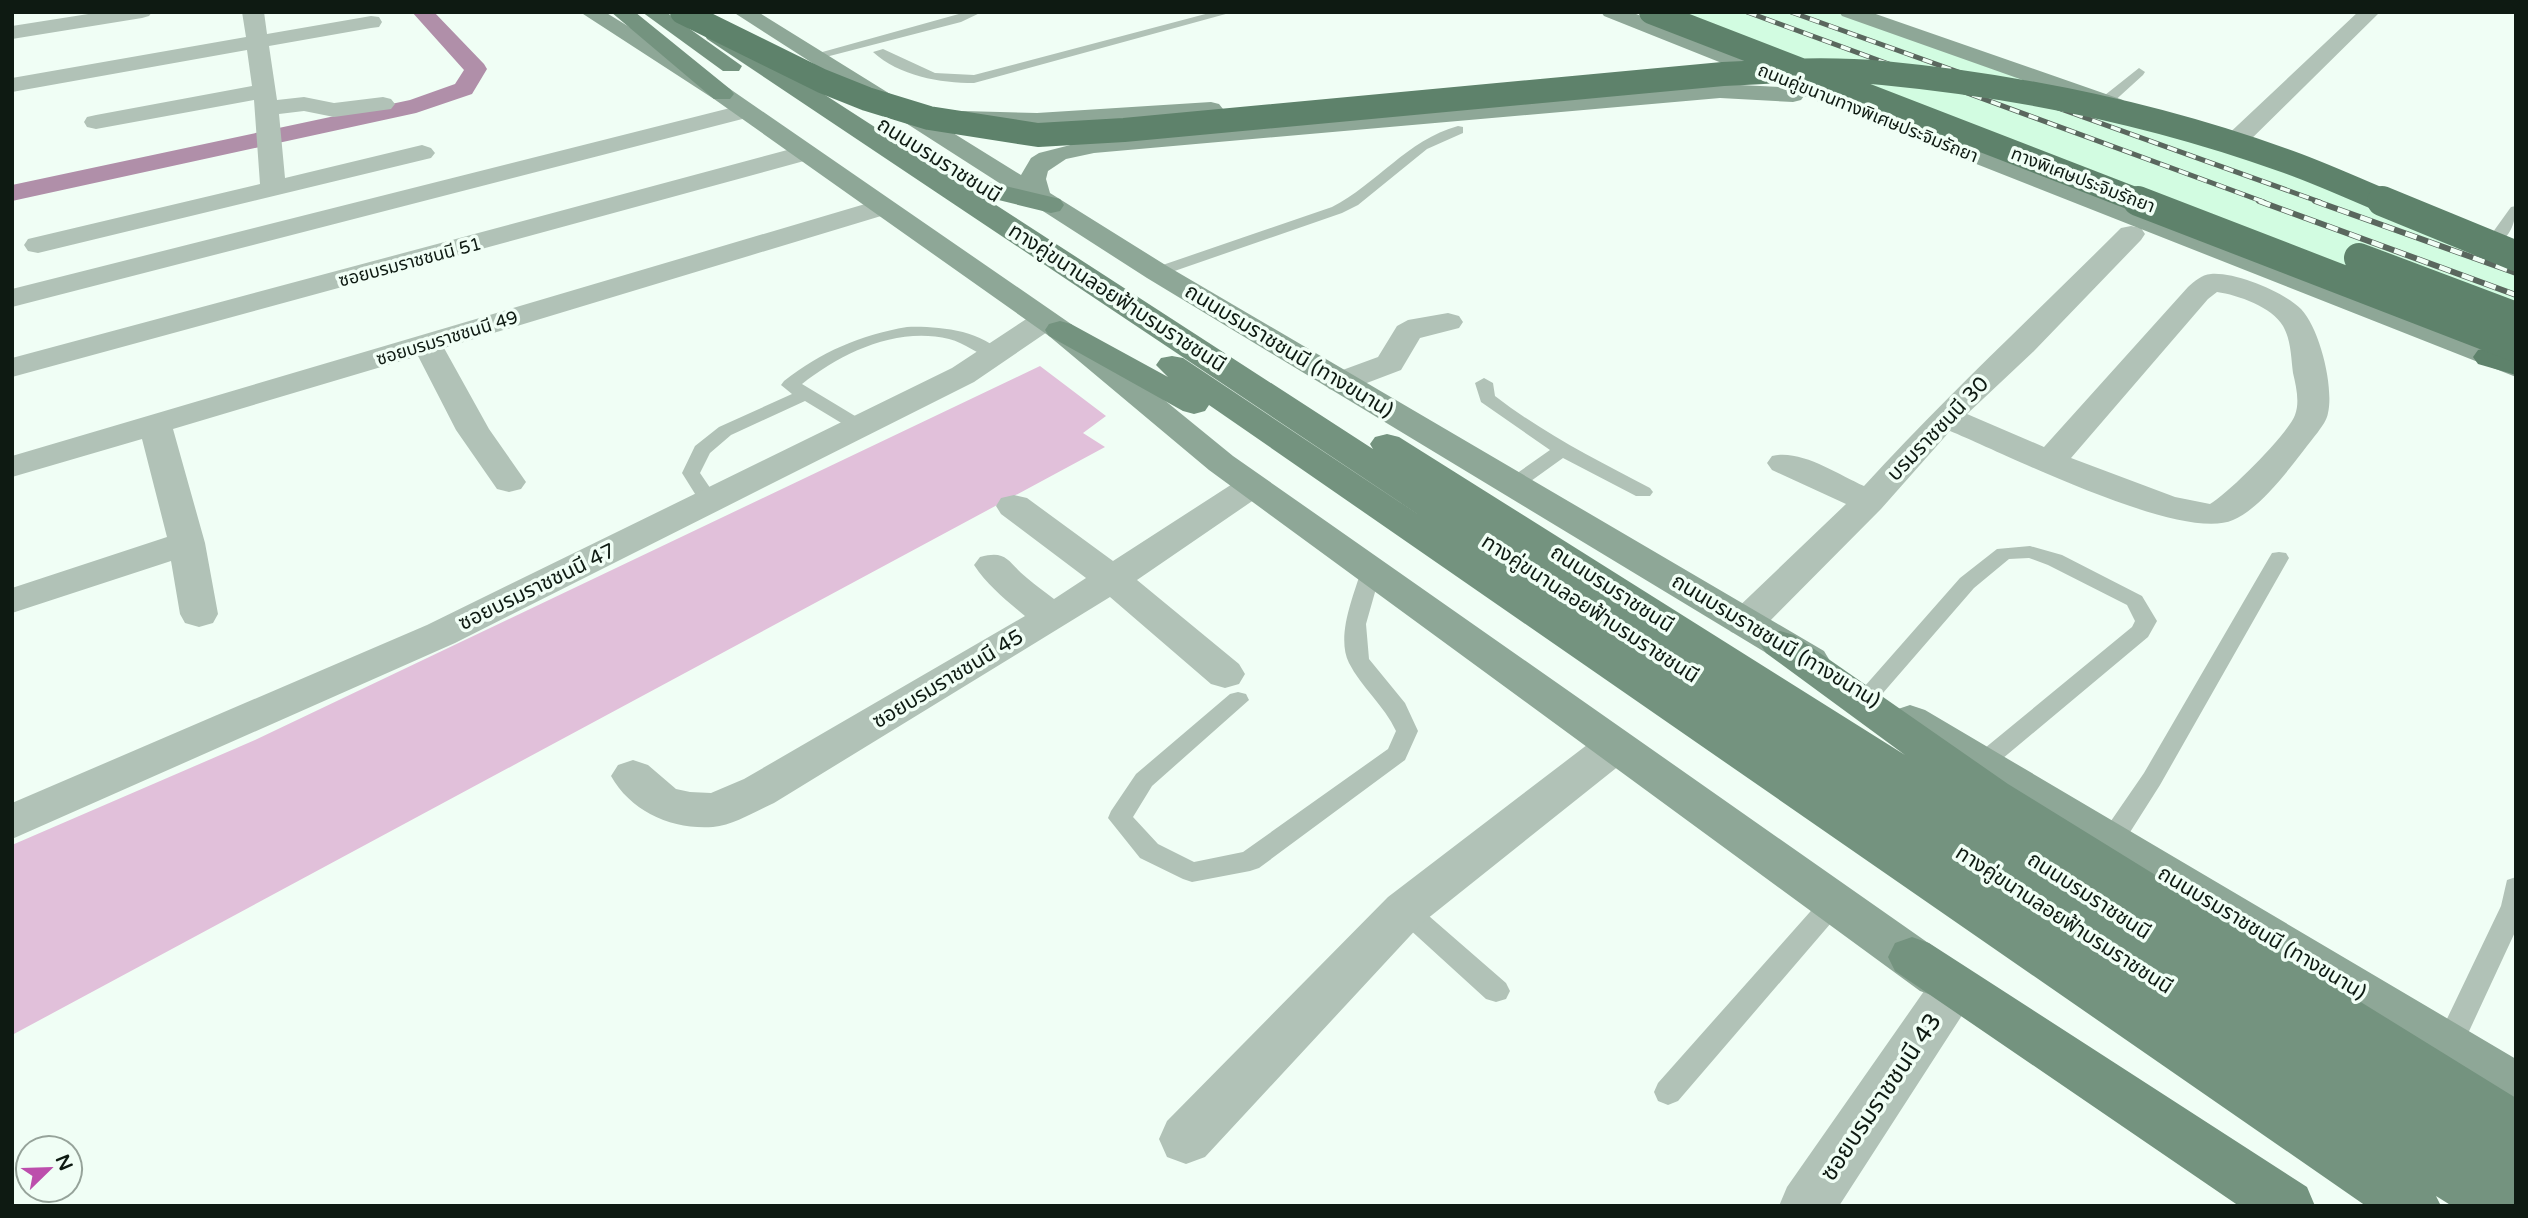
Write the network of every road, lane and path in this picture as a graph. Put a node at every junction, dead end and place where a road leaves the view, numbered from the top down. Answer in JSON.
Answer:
{"nodes":[{"id":1,"x":142,"y":12,"type":"edge"},
{"id":2,"x":253,"y":12,"type":"edge"},
{"id":3,"x":590,"y":12,"type":"edge"},
{"id":4,"x":621,"y":12,"type":"edge"},
{"id":5,"x":652,"y":12,"type":"edge"},
{"id":6,"x":682,"y":12,"type":"edge"},
{"id":7,"x":705,"y":12,"type":"edge"},
{"id":8,"x":743,"y":12,"type":"edge"},
{"id":9,"x":933,"y":12,"type":"edge"},
{"id":10,"x":976,"y":12,"type":"edge"},
{"id":11,"x":1227,"y":12,"type":"edge"},
{"id":12,"x":1611,"y":12,"type":"edge"},
{"id":13,"x":1702,"y":12,"type":"edge"},
{"id":14,"x":1849,"y":12,"type":"edge"},
{"id":15,"x":2370,"y":12,"type":"edge"},
{"id":16,"x":371,"y":22,"type":"dead end"},
{"id":17,"x":950,"y":22,"type":"junction"},
{"id":18,"x":1657,"y":22,"type":"edge"},
{"id":19,"x":12,"y":33,"type":"edge"},
{"id":20,"x":937,"y":38,"type":"dead end"},
{"id":21,"x":257,"y":41,"type":"junction"},
{"id":22,"x":879,"y":52,"type":"junction"},
{"id":23,"x":821,"y":60,"type":"junction"},
{"id":24,"x":1678,"y":65,"type":"junction"},
{"id":25,"x":2139,"y":72,"type":"dead end"},
{"id":26,"x":12,"y":85,"type":"edge"},
{"id":27,"x":1740,"y":91,"type":"junction"},
{"id":28,"x":722,"y":94,"type":"junction"},
{"id":29,"x":2105,"y":102,"type":"junction"},
{"id":30,"x":266,"y":103,"type":"junction"},
{"id":31,"x":383,"y":104,"type":"dead end"},
{"id":32,"x":1859,"y":109,"type":"junction"},
{"id":33,"x":746,"y":111,"type":"junction"},
{"id":34,"x":902,"y":111,"type":"junction"},
{"id":35,"x":1037,"y":120,"type":"junction"},
{"id":36,"x":96,"y":122,"type":"dead end"},
{"id":37,"x":1458,"y":130,"type":"dead end"},
{"id":38,"x":2231,"y":145,"type":"junction"},
{"id":39,"x":1069,"y":150,"type":"junction"},
{"id":40,"x":422,"y":153,"type":"dead end"},
{"id":41,"x":806,"y":153,"type":"junction"},
{"id":42,"x":273,"y":185,"type":"junction"},
{"id":43,"x":2167,"y":186,"type":"dead end"},
{"id":44,"x":988,"y":190,"type":"junction"},
{"id":45,"x":1044,"y":200,"type":"junction"},
{"id":46,"x":882,"y":207,"type":"junction"},
{"id":47,"x":2516,"y":209,"type":"edge"},
{"id":48,"x":2131,"y":234,"type":"dead end"},
{"id":49,"x":2506,"y":242,"type":"edge"},
{"id":50,"x":38,"y":245,"type":"dead end"},
{"id":51,"x":2335,"y":249,"type":"dead end"},
{"id":52,"x":2516,"y":256,"type":"edge"},
{"id":53,"x":1157,"y":272,"type":"junction"},
{"id":54,"x":12,"y":298,"type":"edge"},
{"id":55,"x":2516,"y":317,"type":"edge"},
{"id":56,"x":1448,"y":322,"type":"dead end"},
{"id":57,"x":1052,"y":325,"type":"junction"},
{"id":58,"x":427,"y":344,"type":"junction"},
{"id":59,"x":994,"y":354,"type":"junction"},
{"id":60,"x":2509,"y":359,"type":"edge"},
{"id":61,"x":12,"y":368,"type":"edge"},
{"id":62,"x":1340,"y":382,"type":"junction"},
{"id":63,"x":1484,"y":383,"type":"dead end"},
{"id":64,"x":806,"y":394,"type":"junction"},
{"id":65,"x":1945,"y":416,"type":"junction"},
{"id":66,"x":155,"y":424,"type":"junction"},
{"id":67,"x":859,"y":426,"type":"junction"},
{"id":68,"x":1562,"y":450,"type":"junction"},
{"id":69,"x":2051,"y":460,"type":"junction"},
{"id":70,"x":1784,"y":463,"type":"dead end"},
{"id":71,"x":12,"y":467,"type":"edge"},
{"id":72,"x":509,"y":482,"type":"dead end"},
{"id":73,"x":1513,"y":485,"type":"junction"},
{"id":74,"x":1252,"y":486,"type":"junction"},
{"id":75,"x":1643,"y":492,"type":"dead end"},
{"id":76,"x":709,"y":501,"type":"junction"},
{"id":77,"x":1869,"y":501,"type":"junction"},
{"id":78,"x":1014,"y":506,"type":"dead end"},
{"id":79,"x":187,"y":543,"type":"junction"},
{"id":80,"x":2279,"y":558,"type":"dead end"},
{"id":81,"x":993,"y":565,"type":"dead end"},
{"id":82,"x":1371,"y":571,"type":"junction"},
{"id":83,"x":1112,"y":579,"type":"junction"},
{"id":84,"x":12,"y":601,"type":"edge"},
{"id":85,"x":199,"y":614,"type":"dead end"},
{"id":86,"x":1052,"y":617,"type":"junction"},
{"id":87,"x":1763,"y":633,"type":"junction"},
{"id":88,"x":1232,"y":687,"type":"joint"},
{"id":89,"x":1868,"y":695,"type":"junction"},
{"id":90,"x":1615,"y":746,"type":"junction"},
{"id":91,"x":1982,"y":763,"type":"junction"},
{"id":92,"x":633,"y":776,"type":"dead end"},
{"id":93,"x":12,"y":822,"type":"edge"},
{"id":94,"x":2111,"y":841,"type":"junction"},
{"id":95,"x":2516,"y":887,"type":"edge"},
{"id":96,"x":1834,"y":902,"type":"junction"},
{"id":97,"x":1405,"y":910,"type":"junction"},
{"id":98,"x":1912,"y":957,"type":"junction"},
{"id":99,"x":1954,"y":989,"type":"junction"},
{"id":100,"x":1496,"y":992,"type":"dead end"},
{"id":101,"x":2448,"y":1046,"type":"junction"},
{"id":102,"x":2516,"y":1087,"type":"edge"},
{"id":103,"x":1668,"y":1092,"type":"dead end"},
{"id":104,"x":2516,"y":1128,"type":"edge"},
{"id":105,"x":1186,"y":1139,"type":"dead end"},
{"id":106,"x":2516,"y":1170,"type":"edge"},
{"id":107,"x":1807,"y":1206,"type":"edge"},
{"id":108,"x":2248,"y":1206,"type":"edge"},
{"id":109,"x":2287,"y":1206,"type":"edge"},
{"id":110,"x":2377,"y":1206,"type":"edge"},
{"id":111,"x":2413,"y":1206,"type":"edge"},
{"id":112,"x":2500,"y":1206,"type":"edge"}],
"edges":[{"from":1,"to":19,"type":"street"},
{"from":2,"to":21,"type":"street"},
{"from":3,"to":28,"type":"main road"},
{"from":4,"to":28,"type":"main road"},
{"from":5,"to":111,"type":"main road","name":"ทางคู่ขนานลอยฟ้าบรมราชชนนี"},
{"from":6,"to":52,"type":"highway","bridge":true},
{"from":6,"to":112,"type":"main road","name":"ทางคู่ขนานลอยฟ้าบรมราชชนนี","bridge":true},
{"from":7,"to":44,"type":"main road","name":"ถนนบรมราชชนนี"},
{"from":8,"to":23,"type":"main road"},
{"from":9,"to":17,"type":"lane"},
{"from":10,"to":17,"type":"lane"},
{"from":11,"to":22,"type":"lane"},
{"from":12,"to":18,"type":"main road","name":"ถนนคู่ขนานทางพิเศษประจิมรัถยา"},
{"from":13,"to":43,"type":"highway","name":"ทางพิเศษประจิมรัถยา","bridge":true},
{"from":14,"to":29,"type":"main road"},
{"from":15,"to":38,"type":"street"},
{"from":16,"to":21,"type":"street"},
{"from":17,"to":23,"type":"lane"},
{"from":18,"to":24,"type":"main road"},
{"from":18,"to":32,"type":"main road","name":"ถนนคู่ขนานทางพิเศษประจิมรัถยา"},
{"from":18,"to":60,"type":"highway","name":"ทางพิเศษประจิมรัถยา","bridge":true},
{"from":20,"to":22,"type":"lane"},
{"from":21,"to":26,"type":"street"},
{"from":21,"to":30,"type":"street"},
{"from":22,"to":23,"type":"lane"},
{"from":23,"to":34,"type":"main road","name":"ถนนบรมราชชนนี"},
{"from":24,"to":27,"type":"main road"},
{"from":24,"to":35,"type":"main road"},
{"from":25,"to":29,"type":"lane"},
{"from":27,"to":32,"type":"main road"},
{"from":27,"to":39,"type":"main road"},
{"from":28,"to":33,"type":"main road"},
{"from":29,"to":38,"type":"main road"},
{"from":30,"to":31,"type":"street"},
{"from":30,"to":36,"type":"street"},
{"from":30,"to":42,"type":"street"},
{"from":32,"to":60,"type":"main road","name":"ถนนคู่ขนานทางพิเศษประจิมรัถยา"},
{"from":33,"to":41,"type":"main road"},
{"from":33,"to":54,"type":"street"},
{"from":34,"to":35,"type":"main road"},
{"from":34,"to":45,"type":"main road","name":"ถนนบรมราชชนนี"},
{"from":35,"to":39,"type":"main road"},
{"from":37,"to":53,"type":"lane"},
{"from":38,"to":49,"type":"main road"},
{"from":39,"to":45,"type":"main road"},
{"from":40,"to":42,"type":"street"},
{"from":41,"to":46,"type":"main road"},
{"from":41,"to":61,"type":"street","name":"ซอยบรมราชชนนี 51"},
{"from":42,"to":50,"type":"street"},
{"from":44,"to":45,"type":"main road"},
{"from":44,"to":106,"type":"main road","name":"ถนนบรมราชชนนี"},
{"from":45,"to":53,"type":"main road","name":"ถนนบรมราชชนนี (ทางขนาน)"},
{"from":46,"to":57,"type":"main road"},
{"from":46,"to":58,"type":"street","name":"ซอยบรมราชชนนี 49"},
{"from":47,"to":49,"type":"lane"},
{"from":48,"to":65,"type":"street","name":"บรมราชชนนี 30"},
{"from":51,"to":55,"type":"highway","bridge":true},
{"from":53,"to":62,"type":"main road","name":"ถนนบรมราชชนนี (ทางขนาน)"},
{"from":56,"to":62,"type":"street"},
{"from":57,"to":59,"type":"street","name":"ซอยบรมราชชนนี 47"},
{"from":57,"to":74,"type":"main road"},
{"from":57,"to":110,"type":"main road"},
{"from":58,"to":66,"type":"street","name":"ซอยบรมราชชนนี 49"},
{"from":58,"to":72,"type":"street"},
{"from":59,"to":64,"type":"lane"},
{"from":59,"to":67,"type":"street","name":"ซอยบรมราชชนนี 47"},
{"from":62,"to":73,"type":"main road","name":"ถนนบรมราชชนนี (ทางขนาน)"},
{"from":63,"to":68,"type":"lane"},
{"from":64,"to":67,"type":"lane"},
{"from":64,"to":76,"type":"lane"},
{"from":65,"to":69,"type":"street"},
{"from":65,"to":77,"type":"street","name":"บรมราชชนนี 30"},
{"from":66,"to":71,"type":"street","name":"ซอยบรมราชชนนี 49"},
{"from":66,"to":79,"type":"street"},
{"from":67,"to":76,"type":"street","name":"ซอยบรมราชชนนี 47"},
{"from":68,"to":73,"type":"lane"},
{"from":68,"to":75,"type":"lane"},
{"from":69,"to":69,"type":"street"},
{"from":70,"to":77,"type":"street"},
{"from":73,"to":87,"type":"main road","name":"ถนนบรมราชชนนี (ทางขนาน)"},
{"from":74,"to":82,"type":"main road"},
{"from":74,"to":83,"type":"street","name":"ซอยบรมราชชนนี 45"},
{"from":76,"to":93,"type":"street","name":"ซอยบรมราชชนนี 47"},
{"from":77,"to":87,"type":"street","name":"บรมราชชนนี 30"},
{"from":78,"to":83,"type":"street"},
{"from":79,"to":84,"type":"street"},
{"from":79,"to":85,"type":"street"},
{"from":80,"to":94,"type":"lane"},
{"from":81,"to":86,"type":"street"},
{"from":82,"to":88,"type":"lane"},
{"from":82,"to":90,"type":"main road"},
{"from":83,"to":86,"type":"street","name":"ซอยบรมราชชนนี 45"},
{"from":83,"to":88,"type":"street"},
{"from":86,"to":92,"type":"street","name":"ซอยบรมราชชนนี 45"},
{"from":87,"to":89,"type":"main road","name":"ถนนบรมราชชนนี (ทางขนาน)"},
{"from":87,"to":104,"type":"main road"},
{"from":89,"to":91,"type":"main road","name":"ถนนบรมราชชนนี (ทางขนาน)"},
{"from":89,"to":91,"type":"lane"},
{"from":90,"to":96,"type":"main road"},
{"from":90,"to":97,"type":"street"},
{"from":91,"to":94,"type":"main road","name":"ถนนบรมราชชนนี (ทางขนาน)"},
{"from":94,"to":101,"type":"main road","name":"ถนนบรมราชชนนี (ทางขนาน)"},
{"from":95,"to":101,"type":"lane"},
{"from":96,"to":98,"type":"main road"},
{"from":96,"to":103,"type":"lane"},
{"from":97,"to":100,"type":"lane"},
{"from":97,"to":105,"type":"street"},
{"from":98,"to":99,"type":"main road"},
{"from":98,"to":109,"type":"main road"},
{"from":99,"to":107,"type":"street","name":"ซอยบรมราชชนนี 43"},
{"from":99,"to":108,"type":"main road"},
{"from":101,"to":102,"type":"main road","name":"ถนนบรมราชชนนี (ทางขนาน)"}]}
